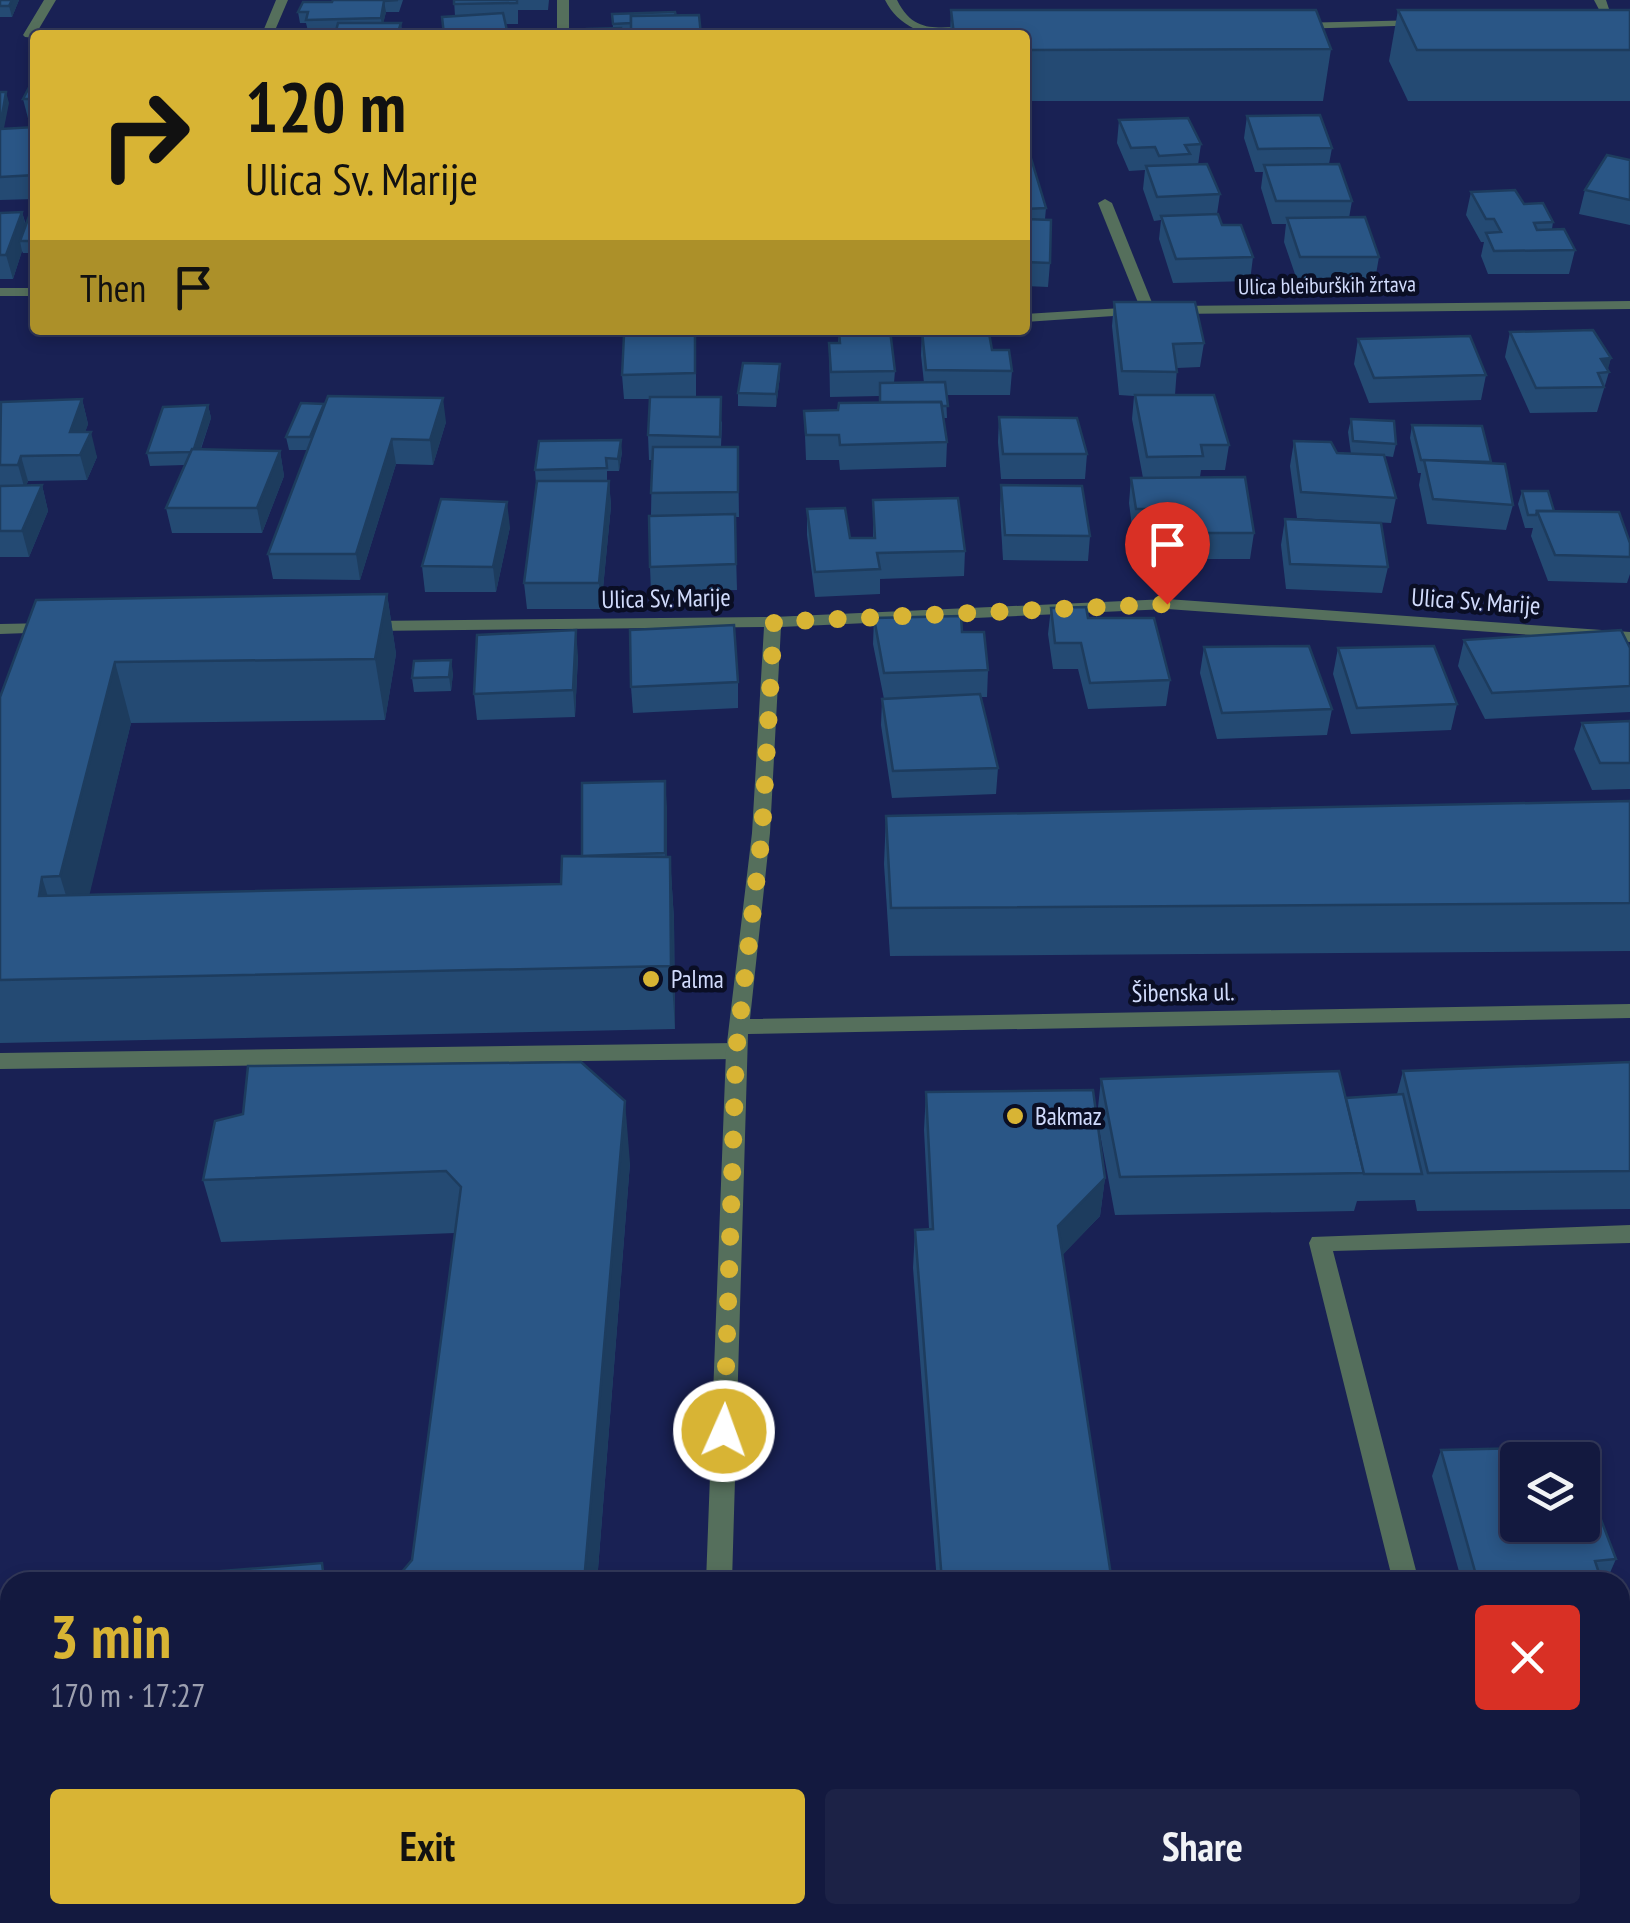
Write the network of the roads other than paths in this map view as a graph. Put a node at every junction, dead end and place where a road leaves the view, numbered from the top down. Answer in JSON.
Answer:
{"nodes":[{"id":1,"x":50,"y":0,"type":"edge"},
{"id":2,"x":282,"y":0,"type":"edge"},
{"id":3,"x":563,"y":0,"type":"edge"},
{"id":4,"x":890,"y":0,"type":"edge"},
{"id":5,"x":1600,"y":0,"type":"edge"},
{"id":6,"x":1608,"y":19,"type":"edge"},
{"id":7,"x":1430,"y":23,"type":"edge"},
{"id":8,"x":1292,"y":26,"type":"edge"},
{"id":9,"x":33,"y":30,"type":"edge"},
{"id":10,"x":270,"y":30,"type":"edge"},
{"id":11,"x":563,"y":30,"type":"edge"},
{"id":12,"x":934,"y":30,"type":"edge"},
{"id":13,"x":1105,"y":203,"type":"dead end"},
{"id":14,"x":0,"y":292,"type":"edge"},
{"id":15,"x":30,"y":292,"type":"edge"},
{"id":16,"x":1630,"y":304,"type":"edge"},
{"id":17,"x":1148,"y":310,"type":"junction"},
{"id":18,"x":1030,"y":318,"type":"edge"},
{"id":19,"x":774,"y":622,"type":"junction"},
{"id":20,"x":357,"y":626,"type":"edge"},
{"id":21,"x":60,"y":628,"type":"edge"},
{"id":22,"x":0,"y":629,"type":"edge"},
{"id":23,"x":1630,"y":638,"type":"edge"},
{"id":24,"x":1630,"y":1012,"type":"edge"},
{"id":25,"x":738,"y":1027,"type":"junction"},
{"id":26,"x":736,"y":1052,"type":"junction"},
{"id":27,"x":0,"y":1061,"type":"edge"},
{"id":28,"x":1630,"y":1234,"type":"edge"},
{"id":29,"x":718,"y":1572,"type":"edge"},
{"id":30,"x":1403,"y":1572,"type":"edge"}],
"edges":[{"from":1,"to":9,"type":"street"},
{"from":2,"to":10,"type":"street"},
{"from":3,"to":11,"type":"street"},
{"from":4,"to":12,"type":"street"},
{"from":5,"to":6,"type":"street"},
{"from":7,"to":8,"type":"street"},
{"from":13,"to":17,"type":"street"},
{"from":14,"to":15,"type":"street"},
{"from":16,"to":17,"type":"street","name":"Ulica bleiburških žrtava"},
{"from":17,"to":18,"type":"street","name":"Ulica bleiburških žrtava"},
{"from":19,"to":20,"type":"street","name":"Ulica Sv. Marije"},
{"from":19,"to":23,"type":"street","name":"Ulica Sv. Marije"},
{"from":19,"to":25,"type":"street"},
{"from":21,"to":22,"type":"street"},
{"from":24,"to":25,"type":"street","name":"Šibenska ul."},
{"from":25,"to":26,"type":"street"},
{"from":26,"to":27,"type":"street"},
{"from":26,"to":29,"type":"street"},
{"from":28,"to":30,"type":"street"}]}
